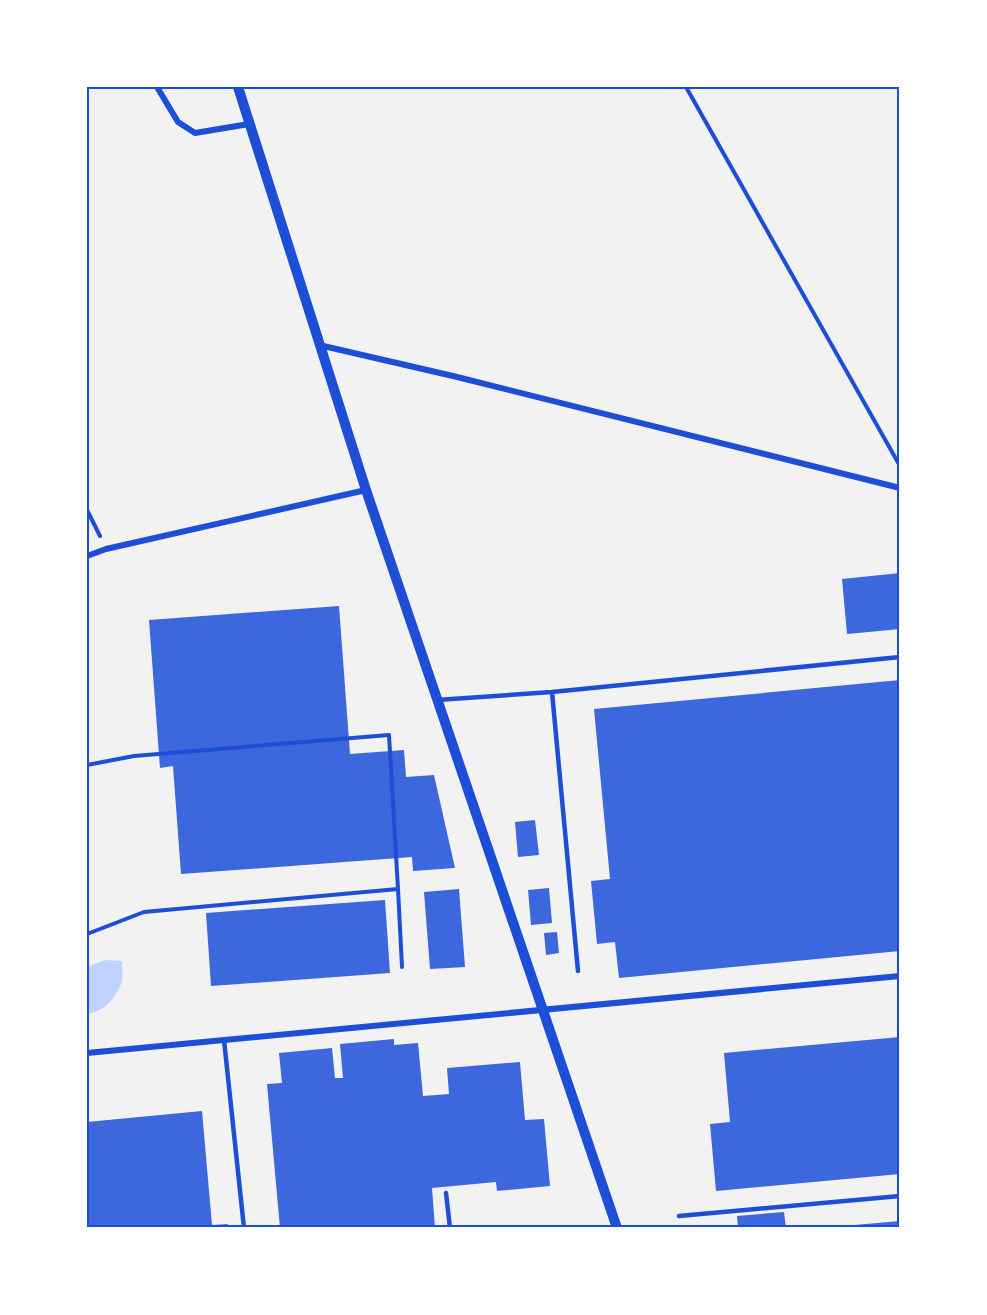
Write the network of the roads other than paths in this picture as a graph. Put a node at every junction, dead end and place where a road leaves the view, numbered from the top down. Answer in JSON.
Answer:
{"nodes":[{"id":1,"x":157,"y":87,"type":"edge"},
{"id":2,"x":238,"y":87,"type":"edge"},
{"id":3,"x":249,"y":124,"type":"junction"},
{"id":4,"x":318,"y":345,"type":"junction"},
{"id":5,"x":900,"y":488,"type":"edge"},
{"id":6,"x":366,"y":490,"type":"junction"},
{"id":7,"x":87,"y":556,"type":"edge"},
{"id":8,"x":900,"y":657,"type":"edge"},
{"id":9,"x":552,"y":692,"type":"junction"},
{"id":10,"x":437,"y":700,"type":"junction"},
{"id":11,"x":578,"y":971,"type":"dead end"},
{"id":12,"x":900,"y":976,"type":"edge"},
{"id":13,"x":543,"y":1011,"type":"junction"},
{"id":14,"x":224,"y":1040,"type":"junction"},
{"id":15,"x":87,"y":1053,"type":"edge"},
{"id":16,"x":446,"y":1193,"type":"dead end"},
{"id":17,"x":900,"y":1196,"type":"edge"},
{"id":18,"x":679,"y":1216,"type":"dead end"},
{"id":19,"x":244,"y":1228,"type":"edge"},
{"id":20,"x":450,"y":1228,"type":"edge"},
{"id":21,"x":617,"y":1228,"type":"edge"}],
"edges":[{"from":1,"to":3,"type":"street"},
{"from":2,"to":3,"type":"street"},
{"from":3,"to":4,"type":"street"},
{"from":4,"to":5,"type":"street"},
{"from":4,"to":6,"type":"street"},
{"from":6,"to":7,"type":"street"},
{"from":6,"to":10,"type":"street"},
{"from":8,"to":9,"type":"lane"},
{"from":9,"to":10,"type":"lane"},
{"from":9,"to":11,"type":"lane"},
{"from":10,"to":13,"type":"street"},
{"from":12,"to":13,"type":"street"},
{"from":13,"to":14,"type":"street"},
{"from":13,"to":21,"type":"street"},
{"from":14,"to":15,"type":"street"},
{"from":14,"to":19,"type":"lane"},
{"from":16,"to":20,"type":"lane"},
{"from":17,"to":18,"type":"lane"}]}
